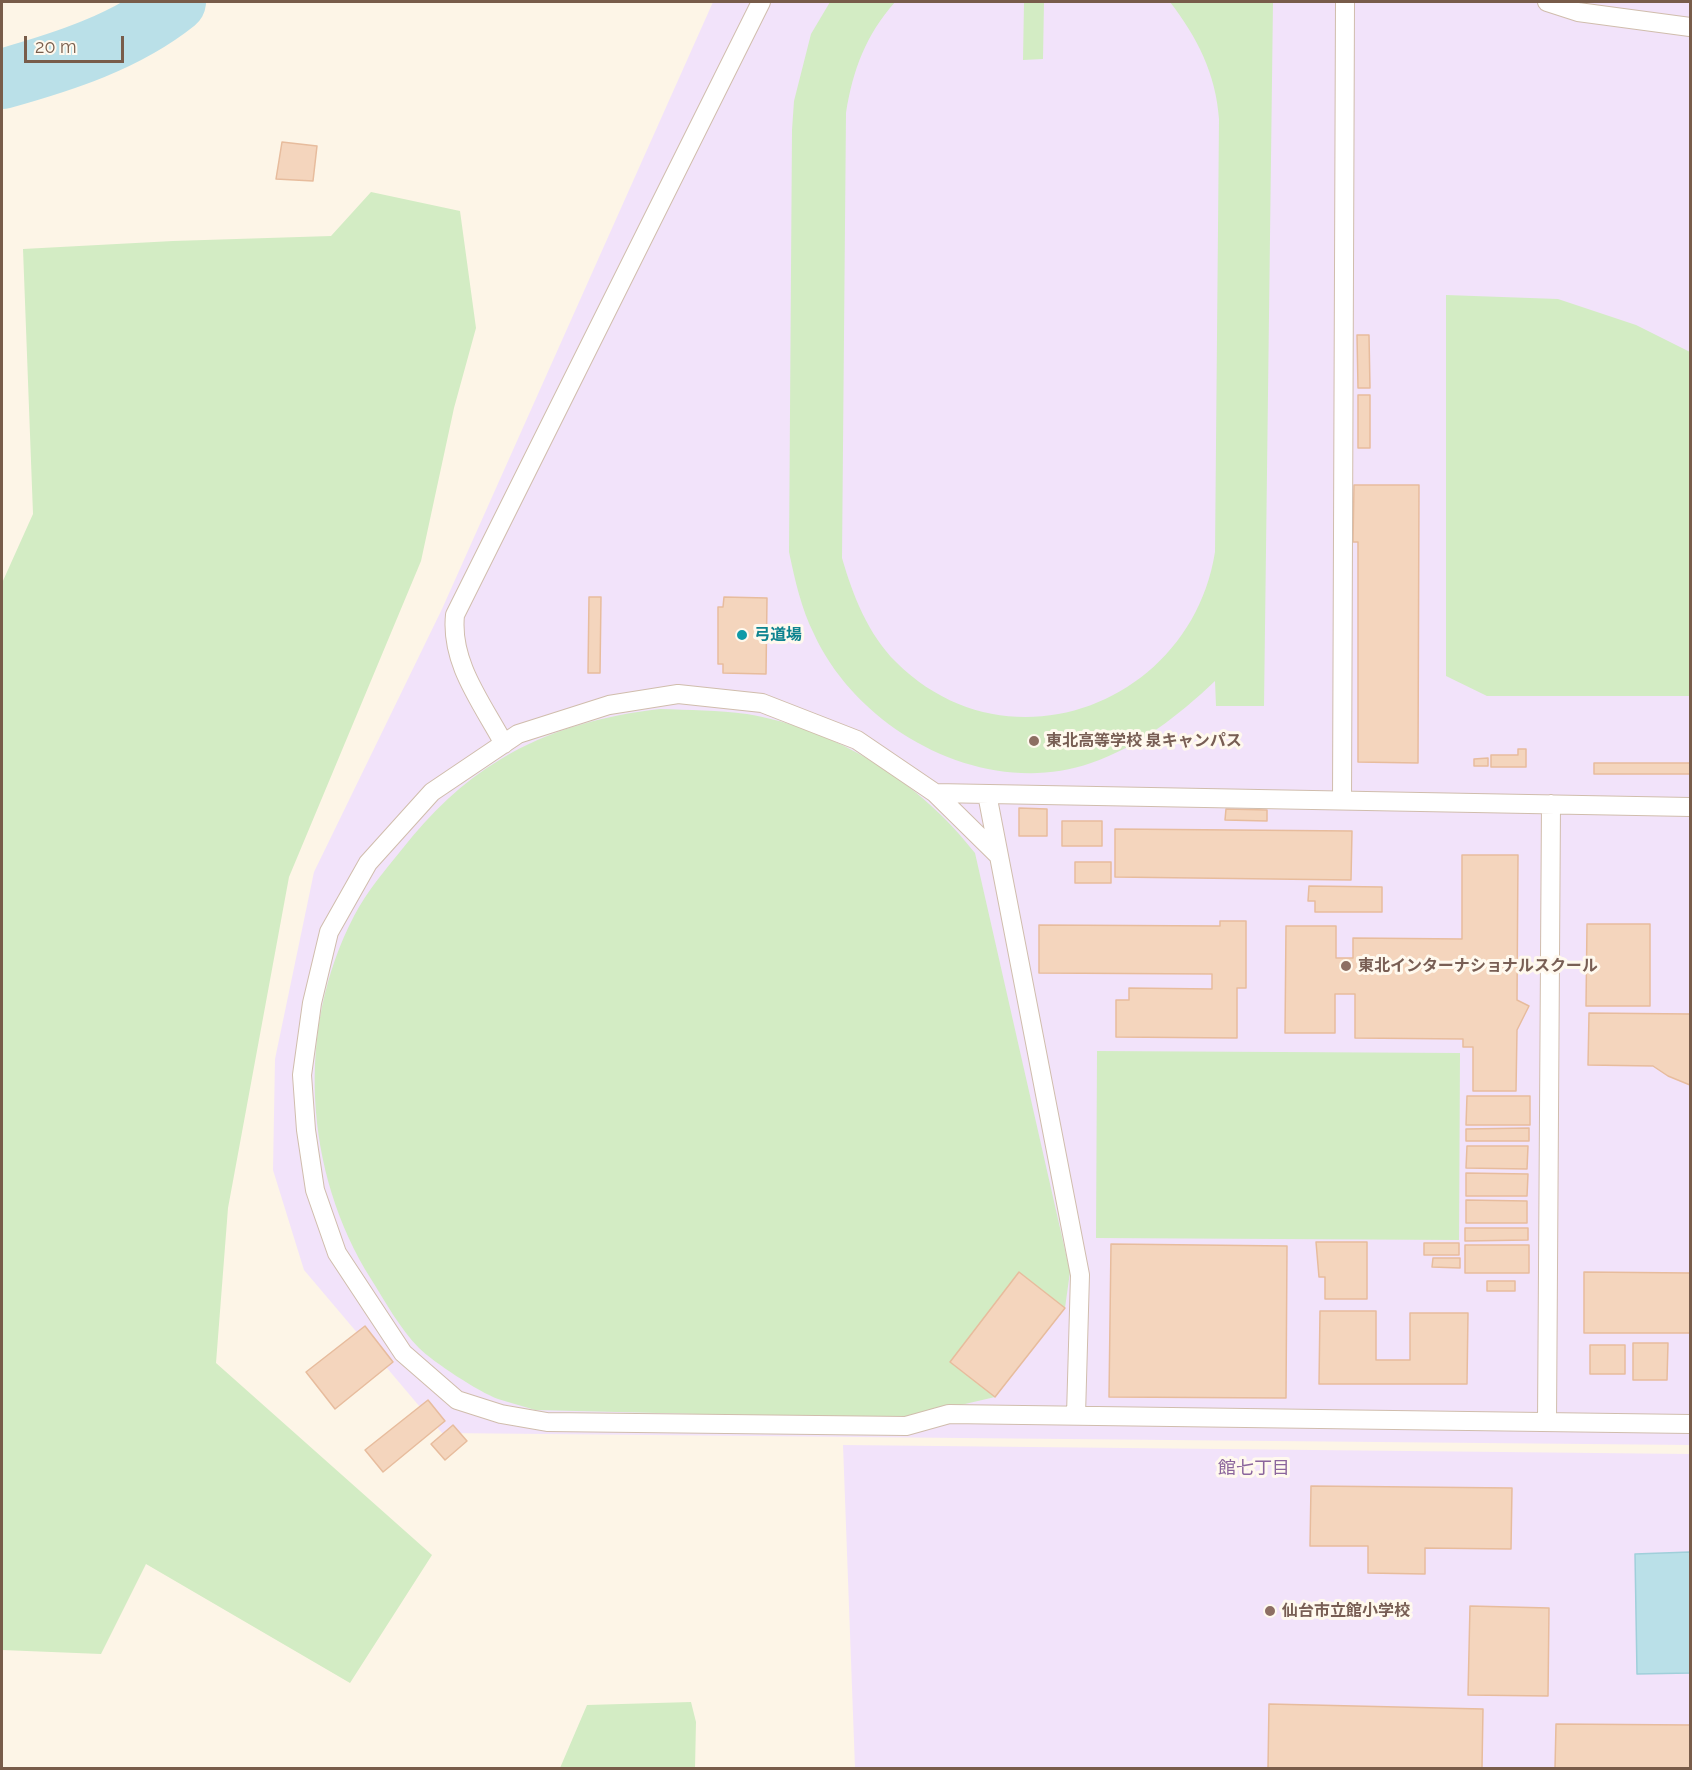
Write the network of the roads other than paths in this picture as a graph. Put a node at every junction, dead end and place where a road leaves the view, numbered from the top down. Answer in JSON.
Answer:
{"nodes":[{"id":1,"x":761,"y":2,"type":"edge"},
{"id":2,"x":1346,"y":2,"type":"edge"},
{"id":3,"x":1547,"y":2,"type":"edge"},
{"id":4,"x":1690,"y":27,"type":"edge"},
{"id":5,"x":504,"y":744,"type":"junction"},
{"id":6,"x":935,"y":793,"type":"junction"},
{"id":7,"x":987,"y":794,"type":"junction"},
{"id":8,"x":1342,"y":800,"type":"junction"},
{"id":9,"x":1551,"y":804,"type":"junction"},
{"id":10,"x":1690,"y":807,"type":"edge"},
{"id":11,"x":999,"y":856,"type":"junction"},
{"id":12,"x":1076,"y":1415,"type":"junction"},
{"id":13,"x":1547,"y":1422,"type":"junction"},
{"id":14,"x":1690,"y":1424,"type":"edge"}],
"edges":[{"from":1,"to":5,"type":"lane"},
{"from":2,"to":8,"type":"lane"},
{"from":3,"to":4,"type":"lane"},
{"from":5,"to":6,"type":"lane"},
{"from":5,"to":12,"type":"lane"},
{"from":6,"to":7,"type":"lane"},
{"from":6,"to":11,"type":"lane"},
{"from":7,"to":8,"type":"lane"},
{"from":7,"to":11,"type":"lane"},
{"from":8,"to":9,"type":"lane"},
{"from":9,"to":10,"type":"lane"},
{"from":9,"to":13,"type":"lane"},
{"from":11,"to":12,"type":"lane"},
{"from":12,"to":13,"type":"lane"},
{"from":13,"to":14,"type":"lane"}]}
